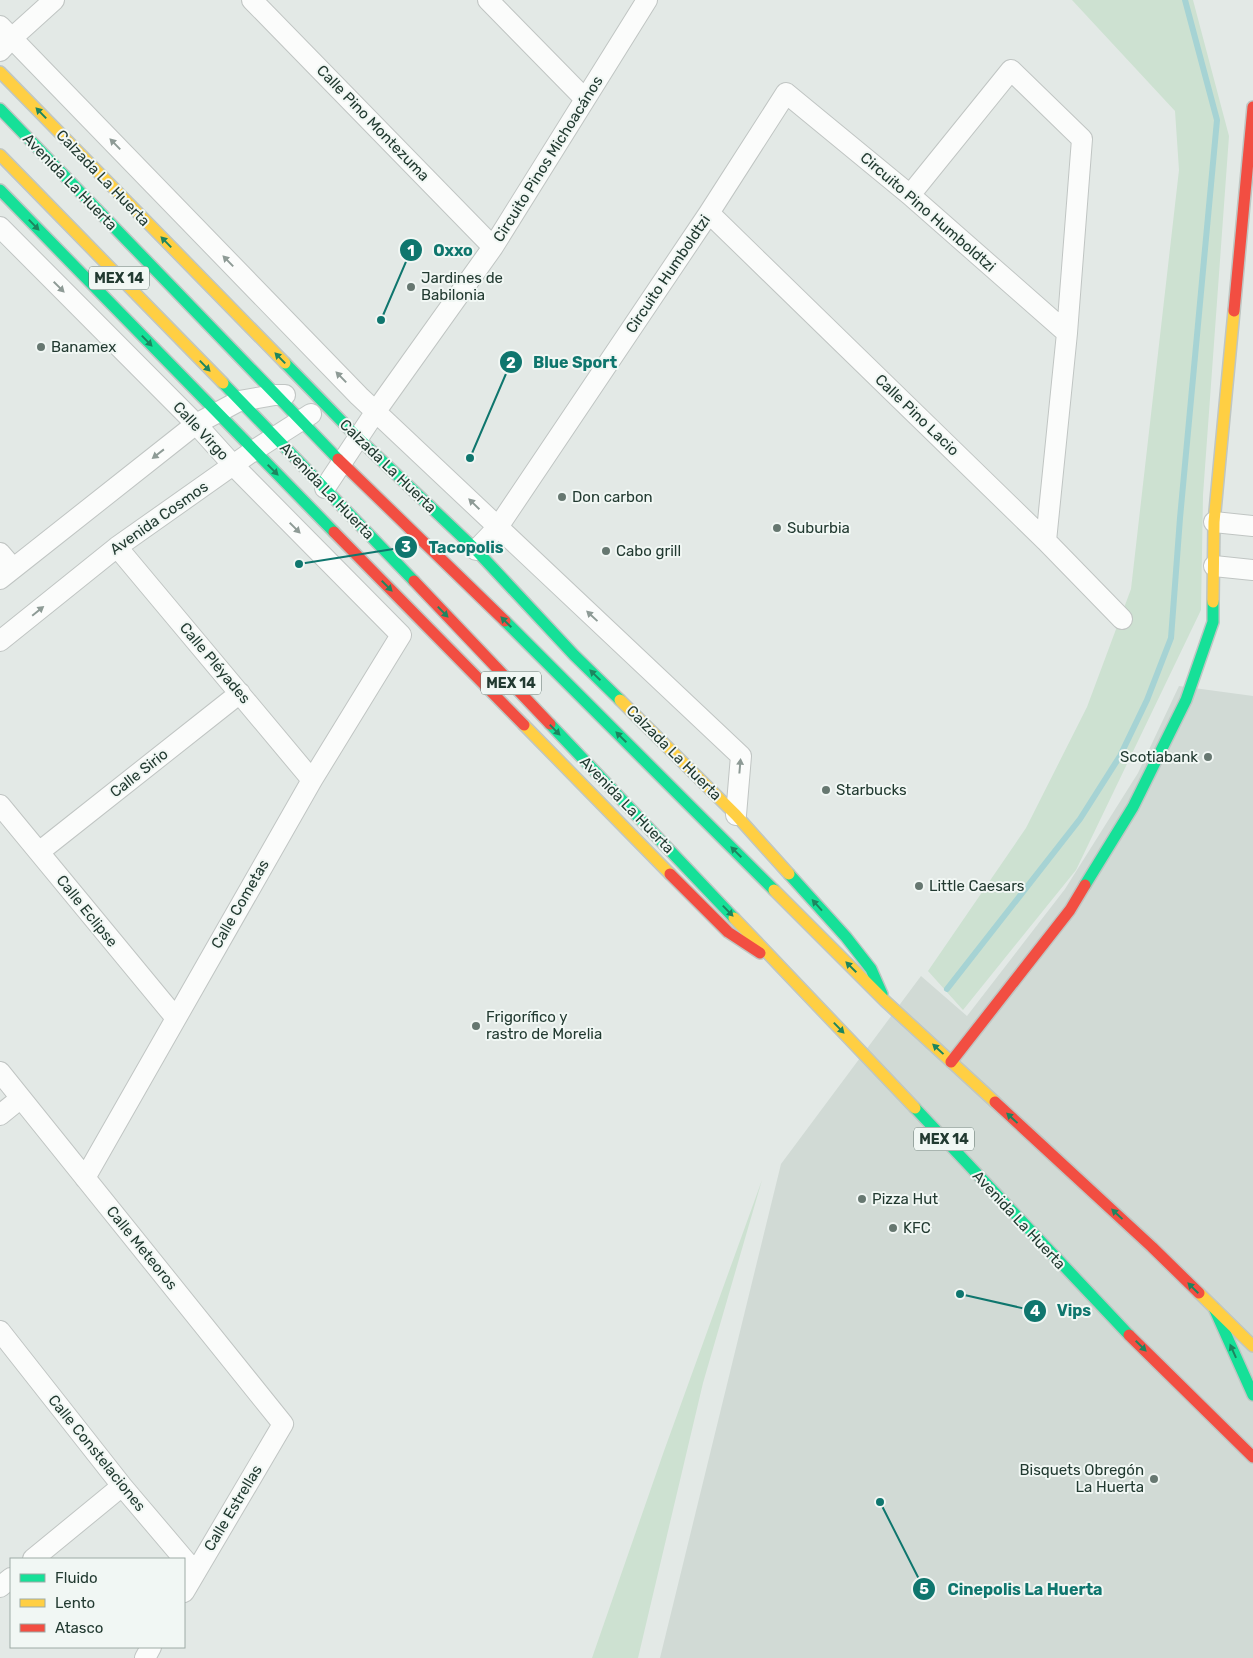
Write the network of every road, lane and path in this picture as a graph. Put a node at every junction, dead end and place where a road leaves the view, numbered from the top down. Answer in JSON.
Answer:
{"nodes":[{"id":1,"x":54,"y":0,"type":"edge"},
{"id":2,"x":252,"y":0,"type":"edge"},
{"id":3,"x":488,"y":0,"type":"edge"},
{"id":4,"x":647,"y":0,"type":"edge"},
{"id":5,"x":4,"y":38,"type":"edge"},
{"id":6,"x":0,"y":72,"type":"edge"},
{"id":7,"x":786,"y":93,"type":"joint"},
{"id":8,"x":584,"y":98,"type":"junction"},
{"id":9,"x":1253,"y":107,"type":"edge"},
{"id":10,"x":0,"y":109,"type":"edge"},
{"id":11,"x":0,"y":156,"type":"edge"},
{"id":12,"x":0,"y":190,"type":"edge"},
{"id":13,"x":910,"y":195,"type":"junction"},
{"id":14,"x":709,"y":213,"type":"junction"},
{"id":15,"x":0,"y":227,"type":"edge"},
{"id":16,"x":493,"y":247,"type":"junction"},
{"id":17,"x":1068,"y":333,"type":"junction"},
{"id":18,"x":275,"y":395,"type":"junction"},
{"id":19,"x":321,"y":400,"type":"junction"},
{"id":20,"x":239,"y":401,"type":"junction"},
{"id":21,"x":376,"y":411,"type":"junction"},
{"id":22,"x":216,"y":413,"type":"junction"},
{"id":23,"x":300,"y":420,"type":"junction"},
{"id":24,"x":196,"y":424,"type":"junction"},
{"id":25,"x":275,"y":436,"type":"junction"},
{"id":26,"x":358,"y":438,"type":"junction"},
{"id":27,"x":254,"y":451,"type":"junction"},
{"id":28,"x":342,"y":462,"type":"junction"},
{"id":29,"x":233,"y":465,"type":"junction"},
{"id":30,"x":325,"y":488,"type":"junction"},
{"id":31,"x":1214,"y":522,"type":"junction"},
{"id":32,"x":1253,"y":526,"type":"edge"},
{"id":33,"x":498,"y":527,"type":"junction"},
{"id":34,"x":1046,"y":541,"type":"junction"},
{"id":35,"x":117,"y":547,"type":"junction"},
{"id":36,"x":476,"y":550,"type":"junction"},
{"id":37,"x":0,"y":552,"type":"edge"},
{"id":38,"x":1214,"y":566,"type":"junction"},
{"id":39,"x":1253,"y":570,"type":"edge"},
{"id":40,"x":7,"y":574,"type":"edge"},
{"id":41,"x":1122,"y":619,"type":"dead end"},
{"id":42,"x":401,"y":635,"type":"joint"},
{"id":43,"x":0,"y":641,"type":"edge"},
{"id":44,"x":240,"y":693,"type":"junction"},
{"id":45,"x":312,"y":780,"type":"junction"},
{"id":46,"x":0,"y":805,"type":"edge"},
{"id":47,"x":736,"y":815,"type":"junction"},
{"id":48,"x":39,"y":852,"type":"junction"},
{"id":49,"x":782,"y":968,"type":"junction"},
{"id":50,"x":885,"y":1001,"type":"junction"},
{"id":51,"x":175,"y":1018,"type":"junction"},
{"id":52,"x":951,"y":1062,"type":"junction"},
{"id":53,"x":0,"y":1072,"type":"edge"},
{"id":54,"x":21,"y":1098,"type":"junction"},
{"id":55,"x":0,"y":1114,"type":"edge"},
{"id":56,"x":85,"y":1178,"type":"junction"},
{"id":57,"x":1214,"y":1308,"type":"junction"},
{"id":58,"x":0,"y":1331,"type":"edge"},
{"id":59,"x":1253,"y":1346,"type":"edge"},
{"id":60,"x":1253,"y":1395,"type":"edge"},
{"id":61,"x":283,"y":1424,"type":"joint"},
{"id":62,"x":1253,"y":1457,"type":"edge"},
{"id":63,"x":122,"y":1486,"type":"junction"},
{"id":64,"x":34,"y":1558,"type":"edge"},
{"id":65,"x":184,"y":1558,"type":"edge"},
{"id":66,"x":185,"y":1559,"type":"edge"},
{"id":67,"x":196,"y":1572,"type":"junction"},
{"id":68,"x":10,"y":1579,"type":"edge"},
{"id":69,"x":0,"y":1587,"type":"edge"},
{"id":70,"x":185,"y":1590,"type":"edge"}],
"edges":[{"from":1,"to":5,"type":"street"},
{"from":2,"to":16,"type":"street","name":"Calle Pino Montezuma"},
{"from":3,"to":8,"type":"street"},
{"from":4,"to":8,"type":"street","name":"Circuito Pinos Michoacános"},
{"from":21,"to":5,"type":"street","name":"Calzada La Huerta","one_way":true},
{"from":19,"to":6,"type":"main road","name":"Calzada La Huerta","one_way":true},
{"from":7,"to":13,"type":"street","name":"Circuito Pino Humboldtzi"},
{"from":7,"to":14,"type":"street","name":"Circuito Humboldtzi"},
{"from":8,"to":16,"type":"street","name":"Circuito Pinos Michoacános"},
{"from":9,"to":31,"type":"main road"},
{"from":10,"to":18,"type":"main road","name":"Avenida La Huerta","number":"MEX 14"},
{"from":11,"to":20,"type":"main road","name":"Avenida La Huerta","number":"MEX 14","one_way":true},
{"from":12,"to":22,"type":"main road","one_way":true},
{"from":13,"to":17,"type":"street","name":"Circuito Pino Humboldtzi"},
{"from":13,"to":17,"type":"street"},
{"from":14,"to":33,"type":"street","name":"Circuito Humboldtzi"},
{"from":14,"to":34,"type":"street","name":"Calle Pino Lacio"},
{"from":15,"to":24,"type":"street","name":"Calle Virgo","one_way":true},
{"from":16,"to":21,"type":"street","name":"Circuito Pinos Michoacános"},
{"from":17,"to":34,"type":"street"},
{"from":18,"to":19,"type":"street"},
{"from":18,"to":20,"type":"street"},
{"from":18,"to":23,"type":"main road","name":"Avenida La Huerta","number":"MEX 14"},
{"from":19,"to":23,"type":"street","name":"Avenida Cosmos"},
{"from":19,"to":26,"type":"main road","name":"Calzada La Huerta"},
{"from":20,"to":22,"type":"street"},
{"from":20,"to":25,"type":"main road","name":"Avenida La Huerta","number":"MEX 14"},
{"from":21,"to":26,"type":"street","name":"Circuito Pinos Michoacános"},
{"from":33,"to":21,"type":"street","name":"Calzada La Huerta","one_way":true},
{"from":22,"to":24,"type":"street"},
{"from":22,"to":27,"type":"main road"},
{"from":23,"to":25,"type":"street","name":"Avenida Cosmos"},
{"from":23,"to":28,"type":"main road","name":"Avenida La Huerta","number":"MEX 14"},
{"from":24,"to":29,"type":"street","name":"Calle Virgo"},
{"from":24,"to":40,"type":"street","one_way":true},
{"from":25,"to":27,"type":"street","name":"Avenida Cosmos"},
{"from":25,"to":30,"type":"main road","name":"Avenida La Huerta","number":"MEX 14"},
{"from":26,"to":28,"type":"street","name":"Circuito Pinos Michoacános"},
{"from":26,"to":36,"type":"main road","name":"Calzada La Huerta"},
{"from":27,"to":29,"type":"street","name":"Avenida Cosmos"},
{"from":27,"to":49,"type":"main road","one_way":true},
{"from":28,"to":30,"type":"street","name":"Circuito Pinos Michoacános"},
{"from":50,"to":28,"type":"main road","name":"Avenida La Huerta","number":"MEX 14","one_way":true},
{"from":29,"to":35,"type":"street","name":"Avenida Cosmos"},
{"from":29,"to":42,"type":"street","name":"Calle Virgo","one_way":true},
{"from":30,"to":49,"type":"main road","name":"Avenida La Huerta","number":"MEX 14","one_way":true},
{"from":31,"to":32,"type":"street"},
{"from":31,"to":38,"type":"main road"},
{"from":33,"to":36,"type":"street","name":"Circuito Humboldtzi"},
{"from":47,"to":33,"type":"street","name":"Calzada La Huerta","one_way":true},
{"from":34,"to":41,"type":"street","name":"Calle Pino Lacio"},
{"from":43,"to":35,"type":"street","name":"Avenida Cosmos","one_way":true},
{"from":35,"to":44,"type":"street","name":"Calle Pléyades"},
{"from":47,"to":36,"type":"main road","name":"Calzada La Huerta","one_way":true},
{"from":37,"to":40,"type":"street"},
{"from":38,"to":39,"type":"street"},
{"from":38,"to":52,"type":"main road"},
{"from":42,"to":45,"type":"street","name":"Calle Cometas"},
{"from":44,"to":45,"type":"street","name":"Calle Pléyades"},
{"from":44,"to":48,"type":"street","name":"Calle Sirio"},
{"from":45,"to":51,"type":"street","name":"Calle Cometas"},
{"from":46,"to":48,"type":"street","name":"Calle Eclipse"},
{"from":50,"to":47,"type":"main road","name":"Calzada La Huerta","one_way":true},
{"from":48,"to":51,"type":"street","name":"Calle Eclipse"},
{"from":49,"to":62,"type":"main road","name":"Avenida La Huerta","number":"MEX 14","one_way":true},
{"from":52,"to":50,"type":"main road","name":"Avenida La Huerta","number":"MEX 14","one_way":true},
{"from":51,"to":56,"type":"street","name":"Calle Cometas"},
{"from":57,"to":52,"type":"main road","name":"Avenida La Huerta","number":"MEX 14","one_way":true},
{"from":53,"to":54,"type":"street","name":"Calle Meteoros"},
{"from":54,"to":55,"type":"street"},
{"from":54,"to":56,"type":"street","name":"Calle Meteoros"},
{"from":56,"to":61,"type":"street","name":"Calle Meteoros"},
{"from":57,"to":59,"type":"main road","name":"Avenida La Huerta","number":"MEX 14"},
{"from":60,"to":57,"type":"main road","one_way":true},
{"from":58,"to":63,"type":"street","name":"Calle Constelaciones"},
{"from":61,"to":67,"type":"street","name":"Calle Estrellas"},
{"from":63,"to":64,"type":"street"},
{"from":63,"to":65,"type":"street","name":"Calle Constelaciones"},
{"from":66,"to":67,"type":"street","name":"Calle Constelaciones"},
{"from":67,"to":70,"type":"street","name":"Calle Estrellas"},
{"from":68,"to":69,"type":"street"}]}
